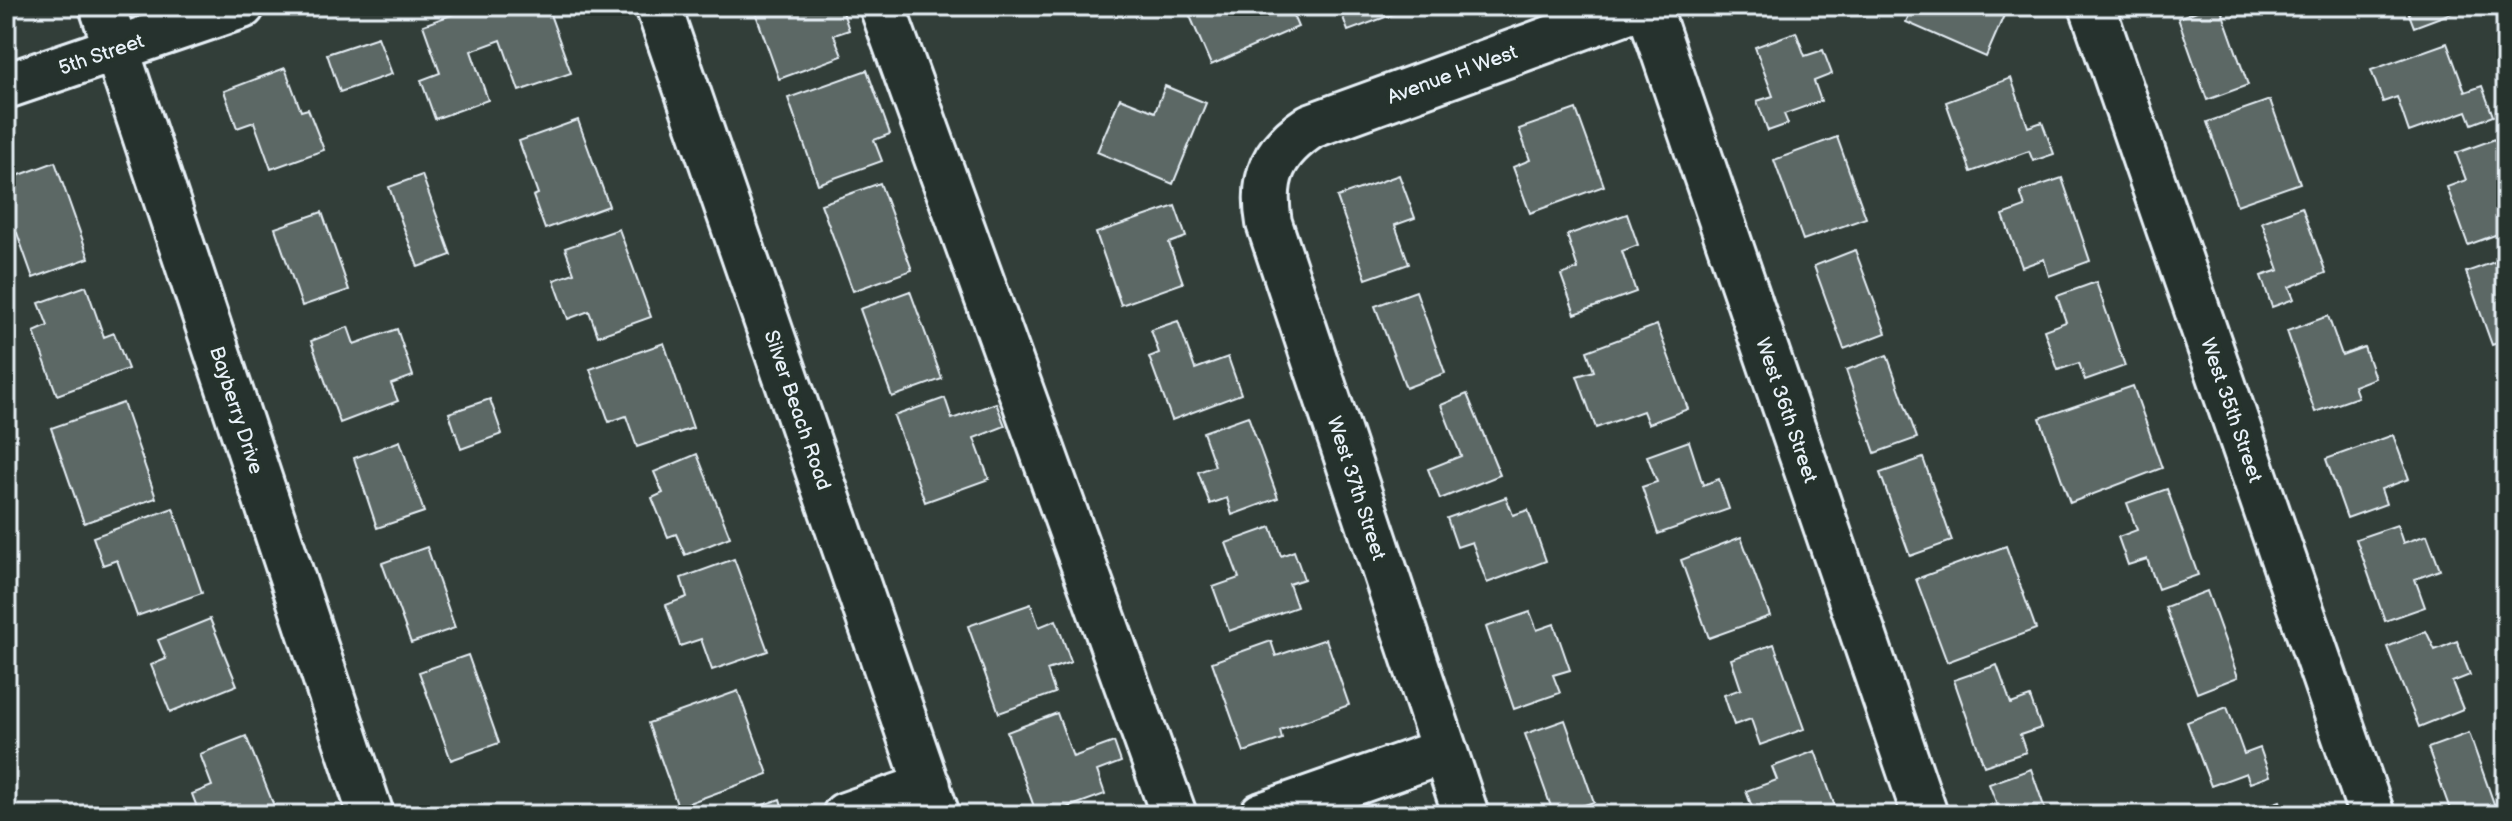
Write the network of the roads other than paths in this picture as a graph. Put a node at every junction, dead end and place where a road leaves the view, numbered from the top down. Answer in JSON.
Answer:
{"nodes":[{"id":1,"x":102,"y":6,"type":"edge"},
{"id":2,"x":242,"y":6,"type":"edge"},
{"id":3,"x":658,"y":6,"type":"edge"},
{"id":4,"x":882,"y":6,"type":"edge"},
{"id":5,"x":1640,"y":6,"type":"edge"},
{"id":6,"x":1648,"y":6,"type":"edge"},
{"id":7,"x":2092,"y":6,"type":"edge"},
{"id":8,"x":116,"y":49,"type":"junction"},
{"id":9,"x":6,"y":86,"type":"edge"},
{"id":10,"x":1275,"y":159,"type":"joint"},
{"id":11,"x":1444,"y":751,"type":"junction"},
{"id":12,"x":932,"y":801,"type":"edge"},
{"id":13,"x":371,"y":815,"type":"edge"},
{"id":14,"x":845,"y":815,"type":"edge"},
{"id":15,"x":1174,"y":815,"type":"edge"},
{"id":16,"x":1262,"y":815,"type":"edge"},
{"id":17,"x":1466,"y":815,"type":"edge"},
{"id":18,"x":1925,"y":815,"type":"edge"},
{"id":19,"x":2372,"y":815,"type":"edge"}],
"edges":[{"from":1,"to":8,"type":"street","name":"Bayberry Drive"},
{"from":2,"to":8,"type":"street","name":"5th Street"},
{"from":3,"to":12,"type":"street","name":"Silver Beach Road"},
{"from":4,"to":15,"type":"street"},
{"from":5,"to":10,"type":"street","name":"Avenue H West"},
{"from":6,"to":18,"type":"street","name":"West 36th Street"},
{"from":7,"to":19,"type":"street","name":"West 35th Street"},
{"from":8,"to":9,"type":"street","name":"5th Street"},
{"from":8,"to":13,"type":"street","name":"Bayberry Drive"},
{"from":10,"to":11,"type":"street","name":"West 37th Street"},
{"from":11,"to":16,"type":"street"},
{"from":11,"to":17,"type":"street","name":"West 37th Street"},
{"from":12,"to":14,"type":"street"}]}
